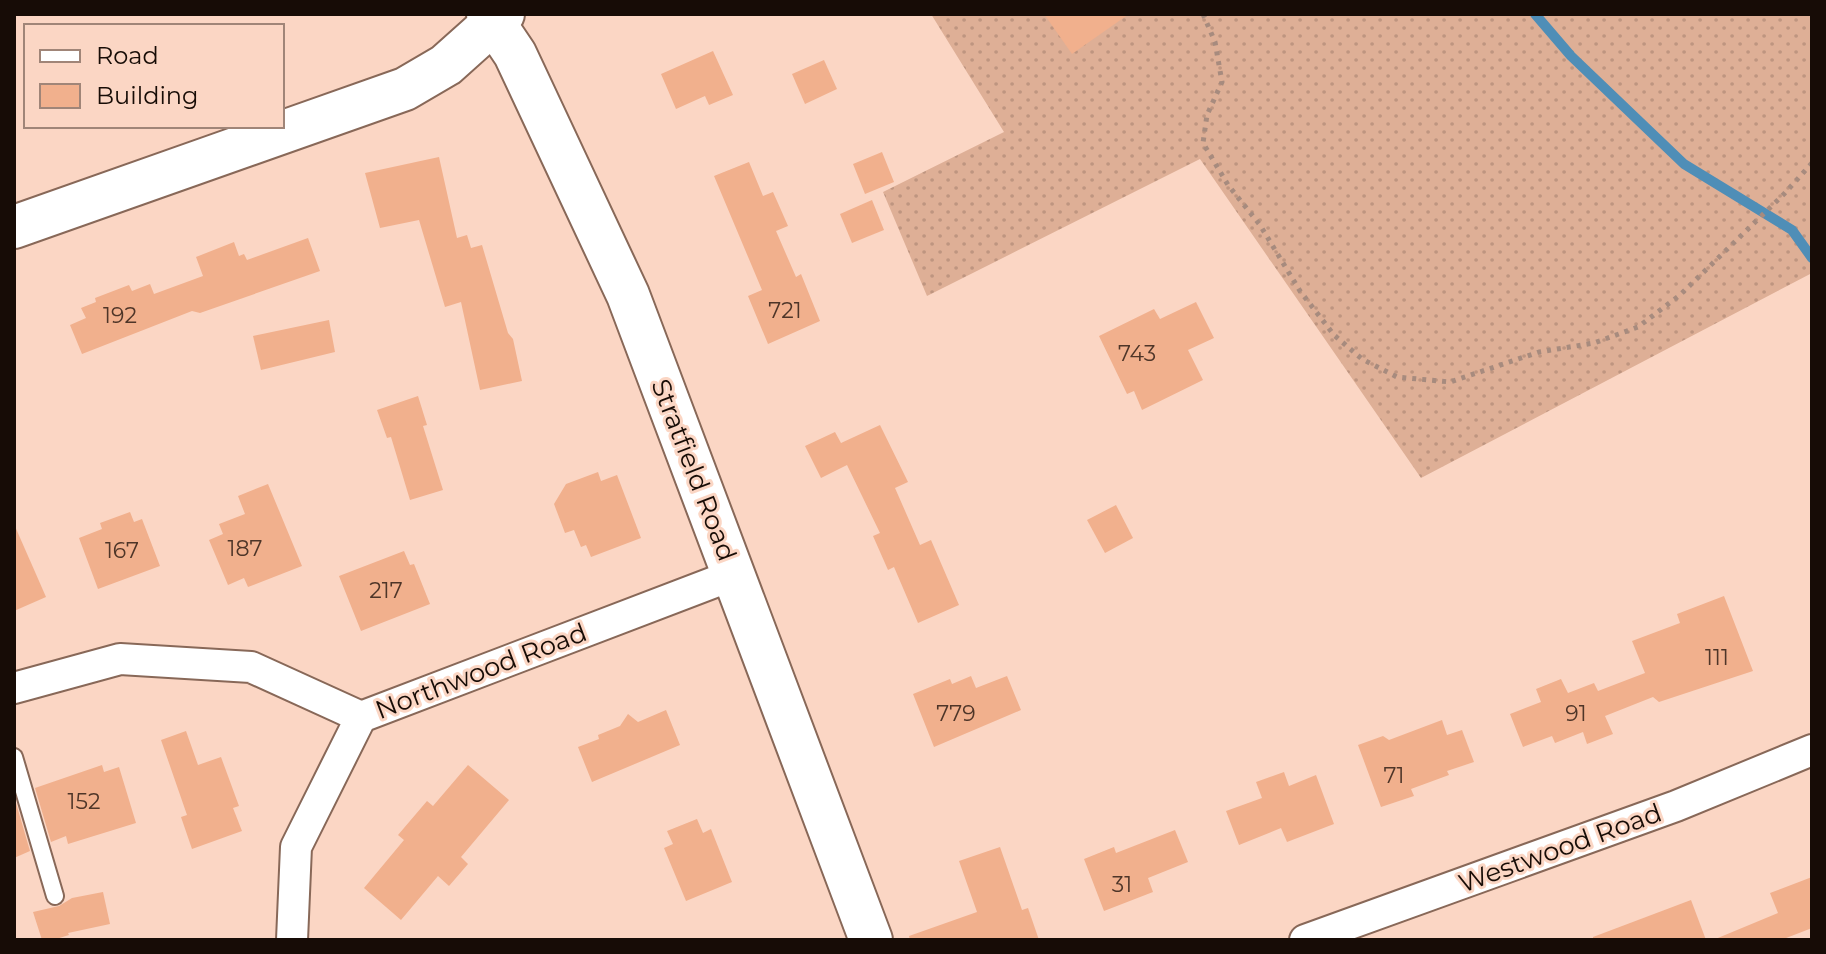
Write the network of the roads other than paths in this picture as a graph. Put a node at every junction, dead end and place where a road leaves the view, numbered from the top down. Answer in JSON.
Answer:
{"nodes":[{"id":1,"x":495,"y":17,"type":"edge"},
{"id":2,"x":14,"y":227,"type":"edge"},
{"id":3,"x":733,"y":575,"type":"junction"},
{"id":4,"x":14,"y":688,"type":"edge"},
{"id":5,"x":361,"y":717,"type":"junction"},
{"id":6,"x":1812,"y":750,"type":"edge"},
{"id":7,"x":14,"y":757,"type":"edge"},
{"id":8,"x":55,"y":896,"type":"dead end"},
{"id":9,"x":292,"y":940,"type":"edge"},
{"id":10,"x":871,"y":940,"type":"edge"},
{"id":11,"x":1305,"y":940,"type":"edge"}],
"edges":[{"from":1,"to":2,"type":"main road"},
{"from":1,"to":3,"type":"main road","name":"Stratfield Road"},
{"from":3,"to":5,"type":"street","name":"Northwood Road"},
{"from":3,"to":10,"type":"main road","name":"Stratfield Road"},
{"from":4,"to":5,"type":"street"},
{"from":5,"to":9,"type":"street","name":"Northwood Road"},
{"from":6,"to":11,"type":"street","name":"Westwood Road"},
{"from":7,"to":8,"type":"lane"}]}
